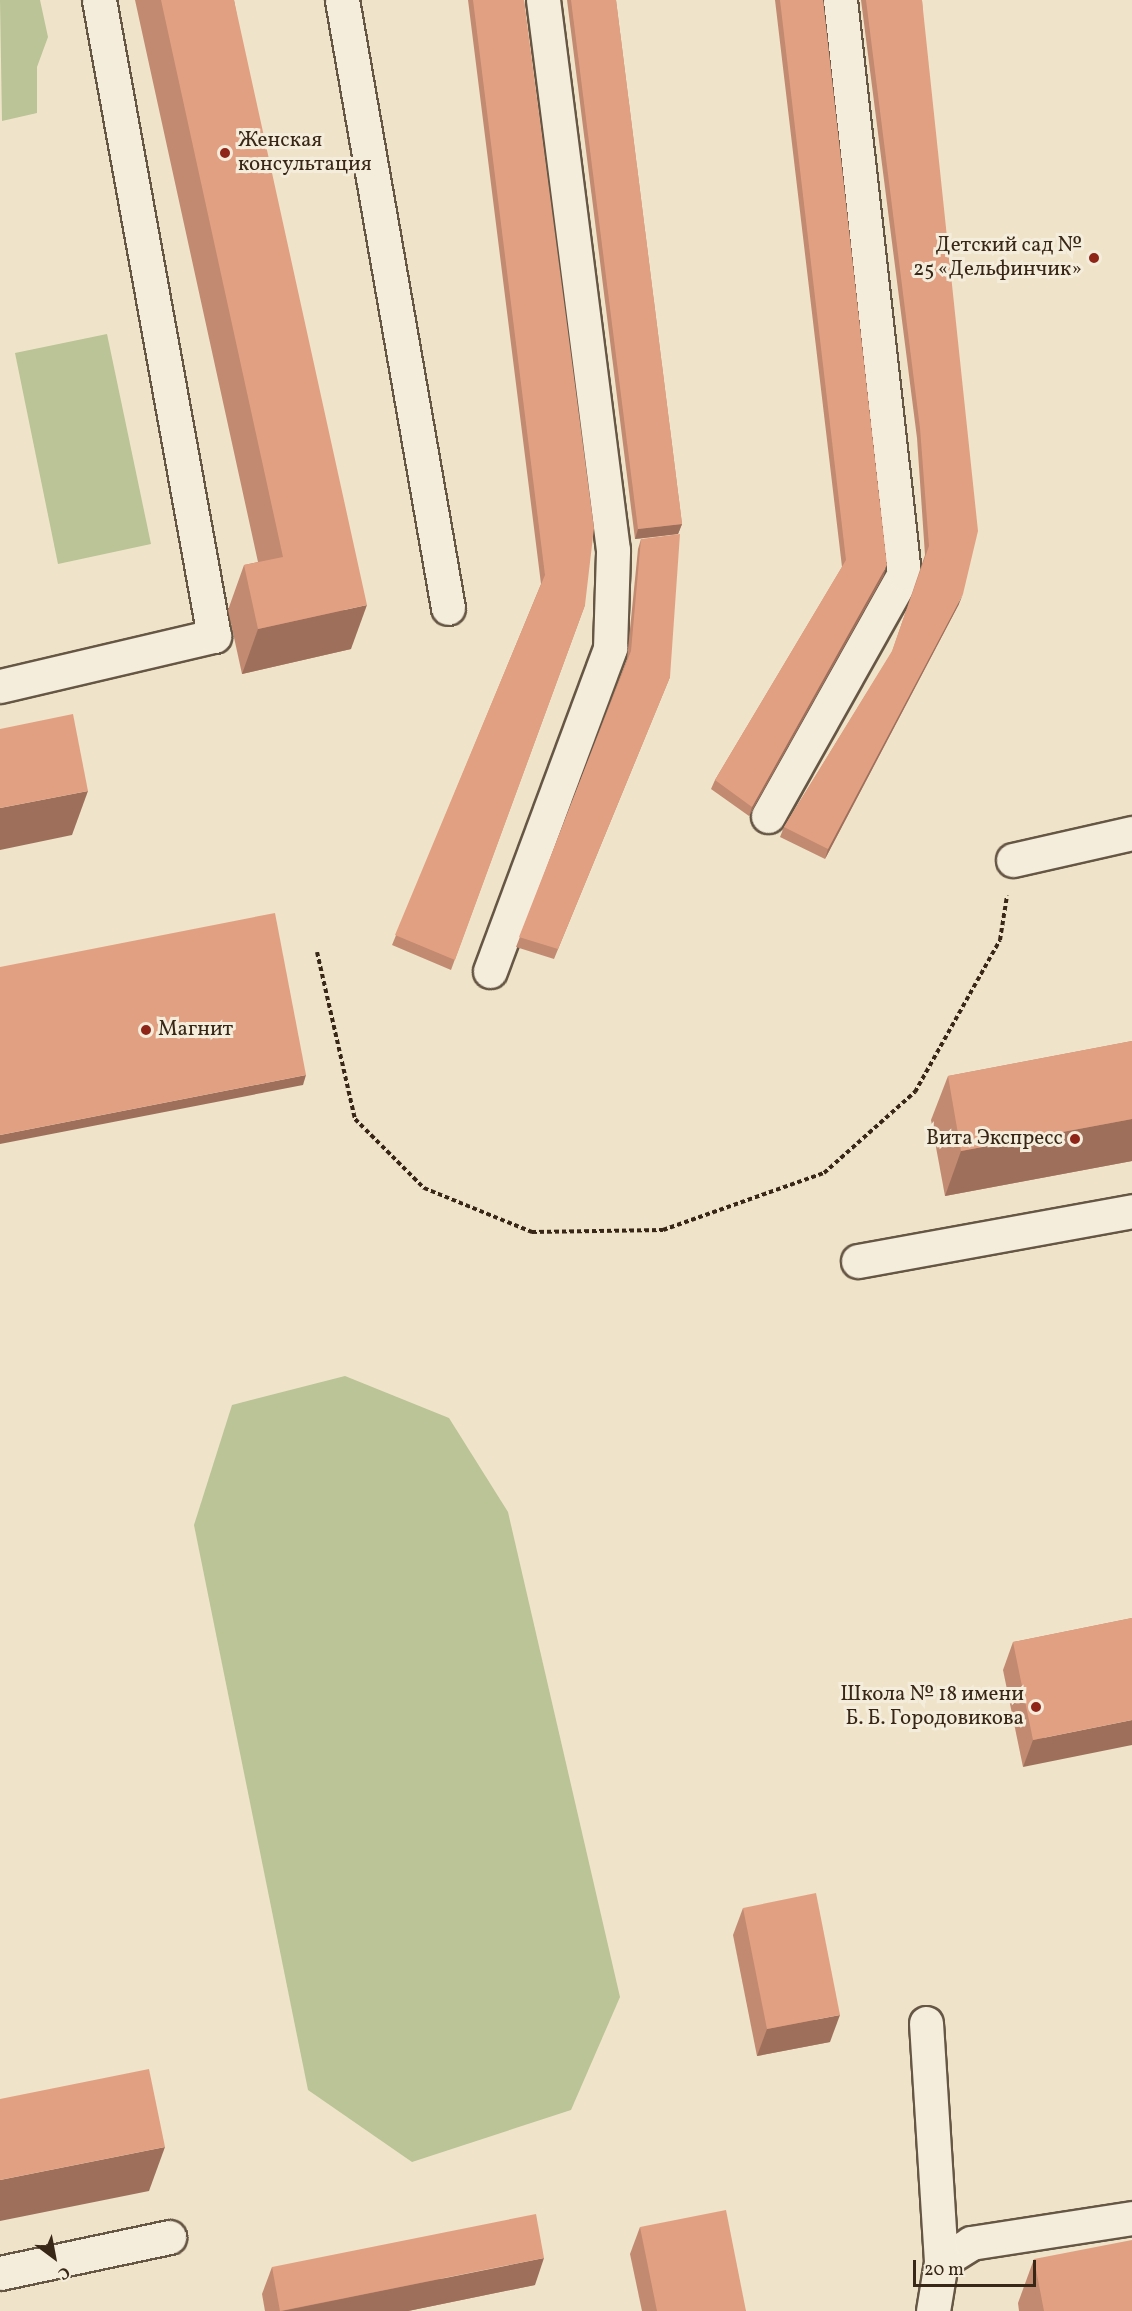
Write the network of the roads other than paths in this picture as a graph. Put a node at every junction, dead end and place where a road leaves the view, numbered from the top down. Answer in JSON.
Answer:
{"nodes":[{"id":1,"x":99,"y":0,"type":"edge"},
{"id":2,"x":342,"y":0,"type":"edge"},
{"id":3,"x":543,"y":0,"type":"edge"},
{"id":4,"x":840,"y":0,"type":"edge"},
{"id":5,"x":448,"y":608,"type":"dead end"},
{"id":6,"x":0,"y":686,"type":"edge"},
{"id":7,"x":768,"y":816,"type":"dead end"},
{"id":8,"x":1132,"y":833,"type":"edge"},
{"id":9,"x":1013,"y":860,"type":"road end"},
{"id":10,"x":490,"y":971,"type":"dead end"},
{"id":11,"x":1132,"y":1211,"type":"edge"},
{"id":12,"x":858,"y":1261,"type":"dead end"},
{"id":13,"x":926,"y":2023,"type":"dead end"},
{"id":14,"x":1132,"y":2218,"type":"edge"},
{"id":15,"x":169,"y":2238,"type":"dead end"},
{"id":16,"x":941,"y":2262,"type":"junction"},
{"id":17,"x":0,"y":2273,"type":"edge"},
{"id":18,"x":933,"y":2311,"type":"edge"}],
"edges":[{"from":1,"to":6,"type":"lane"},
{"from":2,"to":5,"type":"lane"},
{"from":3,"to":10,"type":"lane"},
{"from":4,"to":7,"type":"lane"},
{"from":8,"to":9,"type":"lane"},
{"from":11,"to":12,"type":"lane"},
{"from":13,"to":16,"type":"lane"},
{"from":14,"to":16,"type":"lane"},
{"from":15,"to":17,"type":"lane"},
{"from":16,"to":18,"type":"lane"}]}
